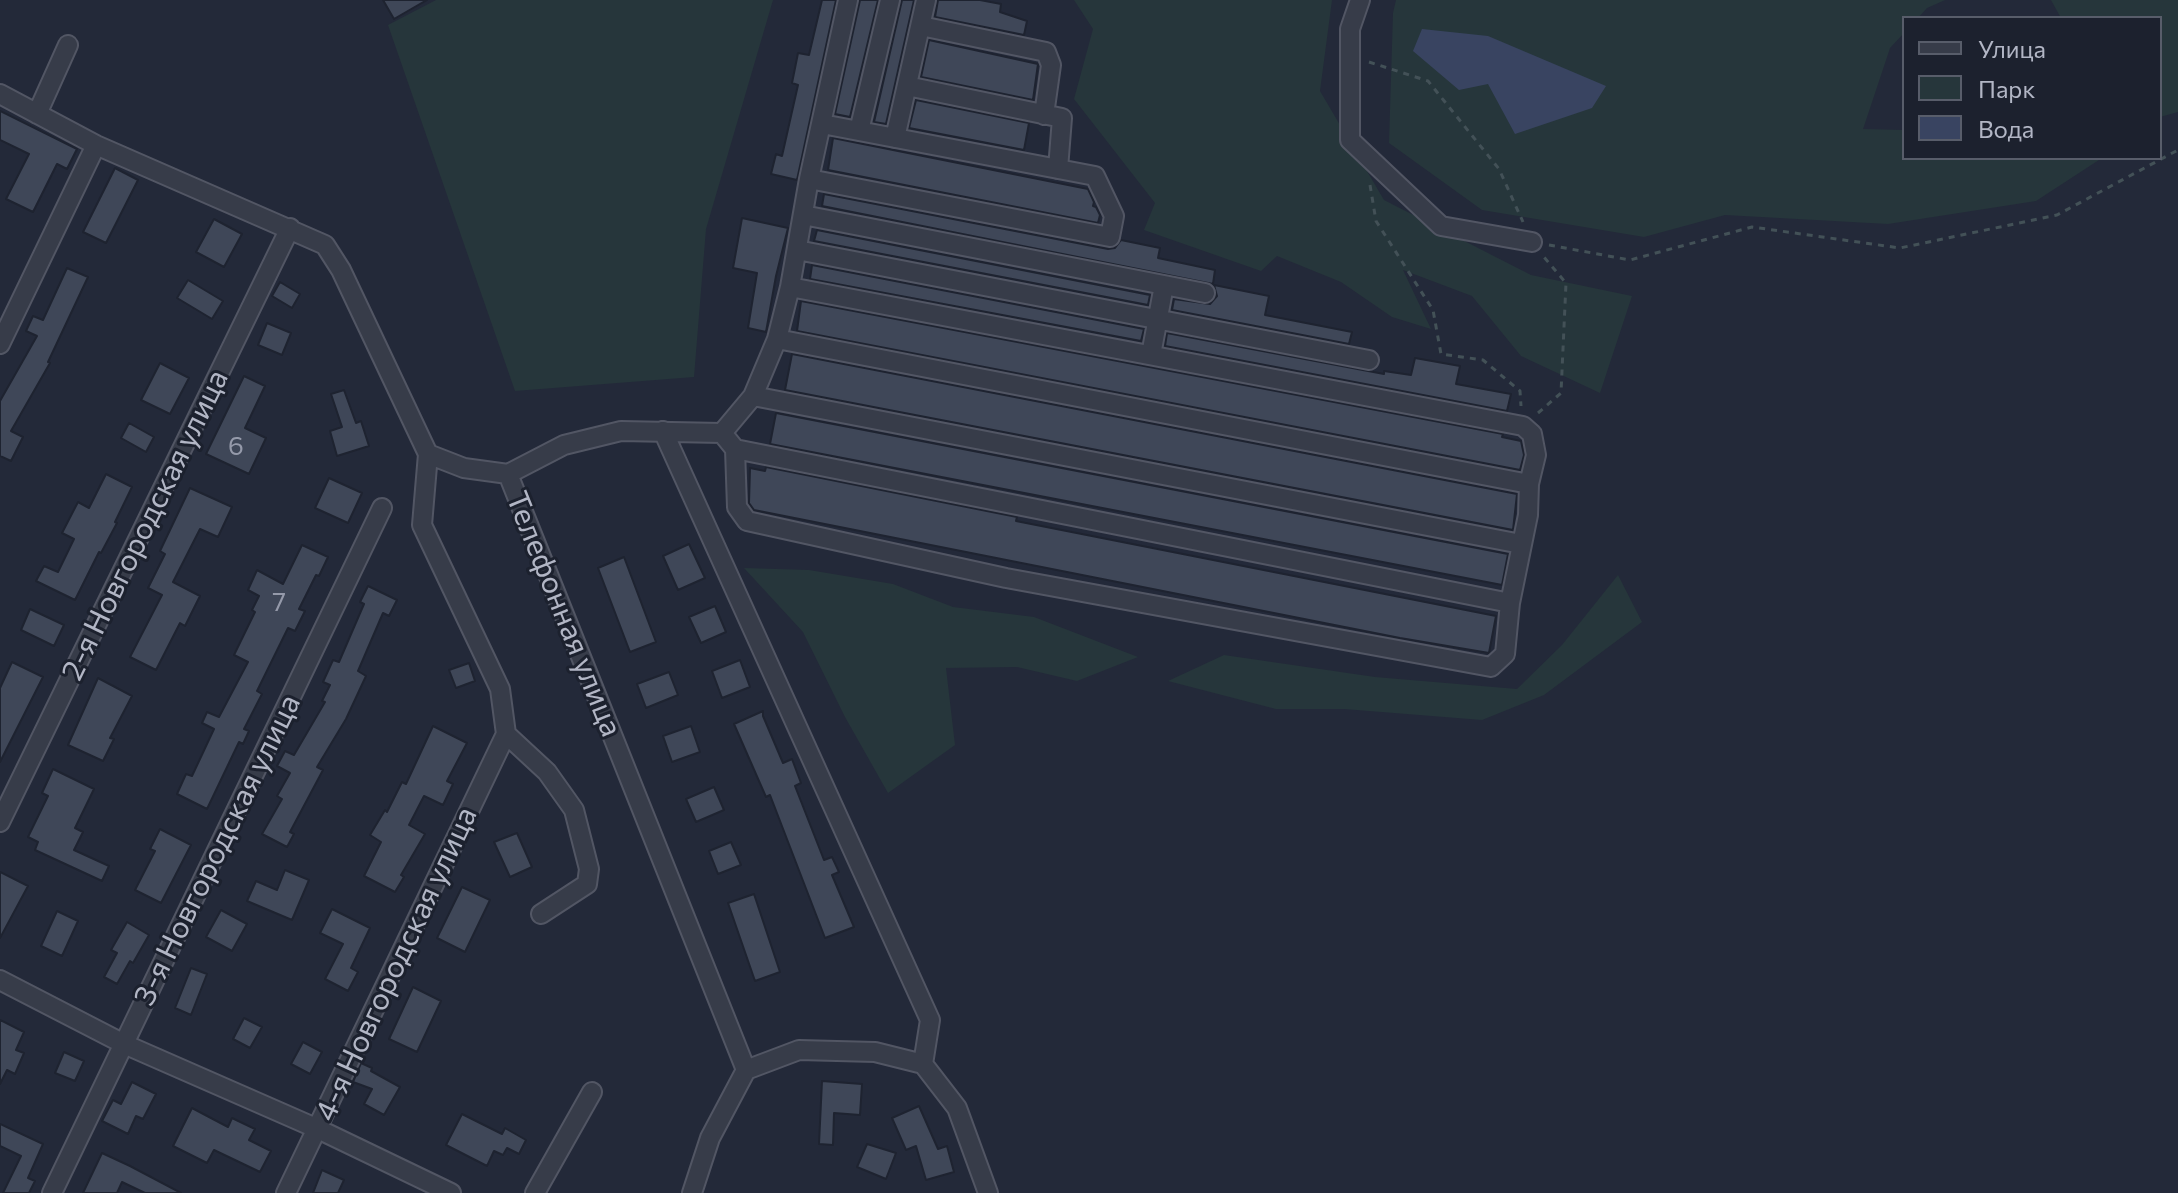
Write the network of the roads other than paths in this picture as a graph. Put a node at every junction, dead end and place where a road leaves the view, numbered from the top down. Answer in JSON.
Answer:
{"nodes":[{"id":1,"x":848,"y":0,"type":"edge"},
{"id":2,"x":890,"y":0,"type":"edge"},
{"id":3,"x":926,"y":0,"type":"edge"},
{"id":4,"x":1360,"y":0,"type":"edge"},
{"id":5,"x":921,"y":26,"type":"junction"},
{"id":6,"x":68,"y":45,"type":"dead end"},
{"id":7,"x":907,"y":86,"type":"junction"},
{"id":8,"x":0,"y":94,"type":"edge"},
{"id":9,"x":37,"y":114,"type":"junction"},
{"id":10,"x":1044,"y":115,"type":"junction"},
{"id":11,"x":822,"y":124,"type":"junction"},
{"id":12,"x":859,"y":131,"type":"junction"},
{"id":13,"x":895,"y":138,"type":"junction"},
{"id":14,"x":96,"y":145,"type":"junction"},
{"id":15,"x":1058,"y":169,"type":"junction"},
{"id":16,"x":809,"y":179,"type":"junction"},
{"id":17,"x":803,"y":215,"type":"junction"},
{"id":18,"x":290,"y":228,"type":"junction"},
{"id":19,"x":1532,"y":242,"type":"road end"},
{"id":20,"x":797,"y":250,"type":"junction"},
{"id":21,"x":1164,"y":285,"type":"junction"},
{"id":22,"x":790,"y":287,"type":"junction"},
{"id":23,"x":1205,"y":293,"type":"dead end"},
{"id":24,"x":1158,"y":318,"type":"junction"},
{"id":25,"x":777,"y":339,"type":"junction"},
{"id":26,"x":0,"y":344,"type":"edge"},
{"id":27,"x":1151,"y":355,"type":"junction"},
{"id":28,"x":1369,"y":360,"type":"dead end"},
{"id":29,"x":753,"y":396,"type":"junction"},
{"id":30,"x":663,"y":431,"type":"junction"},
{"id":31,"x":722,"y":433,"type":"junction"},
{"id":32,"x":735,"y":449,"type":"junction"},
{"id":33,"x":428,"y":454,"type":"junction"},
{"id":34,"x":508,"y":474,"type":"junction"},
{"id":35,"x":1529,"y":484,"type":"junction"},
{"id":36,"x":382,"y":508,"type":"dead end"},
{"id":37,"x":1521,"y":544,"type":"junction"},
{"id":38,"x":1510,"y":603,"type":"junction"},
{"id":39,"x":506,"y":734,"type":"junction"},
{"id":40,"x":0,"y":822,"type":"edge"},
{"id":41,"x":541,"y":914,"type":"dead end"},
{"id":42,"x":0,"y":980,"type":"edge"},
{"id":43,"x":124,"y":1044,"type":"junction"},
{"id":44,"x":923,"y":1064,"type":"junction"},
{"id":45,"x":746,"y":1070,"type":"junction"},
{"id":46,"x":592,"y":1092,"type":"dead end"},
{"id":47,"x":318,"y":1129,"type":"junction"},
{"id":48,"x":52,"y":1193,"type":"edge"},
{"id":49,"x":286,"y":1193,"type":"edge"},
{"id":50,"x":451,"y":1193,"type":"edge"},
{"id":51,"x":535,"y":1193,"type":"edge"},
{"id":52,"x":692,"y":1193,"type":"edge"},
{"id":53,"x":988,"y":1193,"type":"edge"}],
"edges":[{"from":1,"to":11,"type":"street"},
{"from":2,"to":12,"type":"street"},
{"from":3,"to":5,"type":"street"},
{"from":4,"to":19,"type":"street"},
{"from":5,"to":7,"type":"street"},
{"from":5,"to":10,"type":"street"},
{"from":6,"to":9,"type":"street"},
{"from":7,"to":10,"type":"street"},
{"from":7,"to":13,"type":"street"},
{"from":8,"to":9,"type":"street"},
{"from":9,"to":14,"type":"street"},
{"from":10,"to":15,"type":"street"},
{"from":11,"to":12,"type":"street"},
{"from":11,"to":16,"type":"street"},
{"from":12,"to":13,"type":"street"},
{"from":13,"to":15,"type":"street"},
{"from":14,"to":18,"type":"street"},
{"from":14,"to":26,"type":"street"},
{"from":15,"to":16,"type":"street"},
{"from":16,"to":17,"type":"street"},
{"from":17,"to":20,"type":"street"},
{"from":17,"to":21,"type":"street"},
{"from":18,"to":33,"type":"street"},
{"from":18,"to":40,"type":"street","name":"2-я Новгородская улица"},
{"from":20,"to":22,"type":"street"},
{"from":20,"to":24,"type":"street"},
{"from":21,"to":23,"type":"street"},
{"from":21,"to":24,"type":"street"},
{"from":22,"to":25,"type":"street"},
{"from":22,"to":27,"type":"street"},
{"from":24,"to":27,"type":"street"},
{"from":24,"to":28,"type":"street"},
{"from":25,"to":29,"type":"street"},
{"from":25,"to":35,"type":"street"},
{"from":27,"to":35,"type":"street"},
{"from":29,"to":31,"type":"street"},
{"from":29,"to":37,"type":"street"},
{"from":30,"to":31,"type":"street"},
{"from":30,"to":34,"type":"street"},
{"from":30,"to":44,"type":"street"},
{"from":31,"to":32,"type":"street"},
{"from":32,"to":38,"type":"street"},
{"from":32,"to":38,"type":"street"},
{"from":33,"to":34,"type":"street","name":"Телефонная улица"},
{"from":33,"to":39,"type":"street"},
{"from":34,"to":45,"type":"street","name":"Телефонная улица"},
{"from":35,"to":37,"type":"street"},
{"from":36,"to":43,"type":"street","name":"3-я Новгородская улица"},
{"from":37,"to":38,"type":"street"},
{"from":39,"to":41,"type":"street"},
{"from":39,"to":47,"type":"street","name":"4-я Новгородская улица"},
{"from":42,"to":43,"type":"street"},
{"from":43,"to":47,"type":"street"},
{"from":43,"to":48,"type":"street","name":"3-я Новгородская улица"},
{"from":44,"to":45,"type":"street"},
{"from":44,"to":53,"type":"street"},
{"from":45,"to":52,"type":"street"},
{"from":46,"to":51,"type":"street"},
{"from":47,"to":49,"type":"street","name":"4-я Новгородская улица"},
{"from":47,"to":50,"type":"street"}]}
